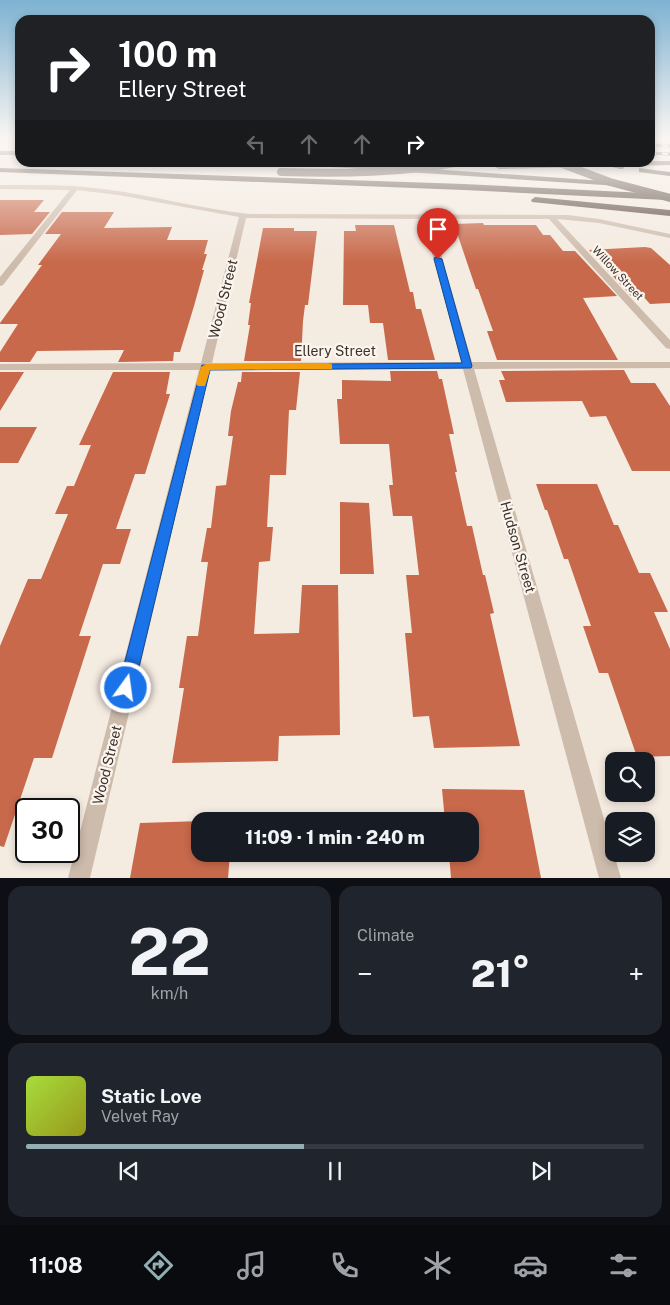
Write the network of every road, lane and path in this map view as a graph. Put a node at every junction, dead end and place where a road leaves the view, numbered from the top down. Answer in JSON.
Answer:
{"nodes":[{"id":1,"x":192,"y":181,"type":"edge"},
{"id":2,"x":291,"y":181,"type":"edge"},
{"id":3,"x":582,"y":181,"type":"edge"},
{"id":4,"x":604,"y":181,"type":"edge"},
{"id":5,"x":660,"y":186,"type":"dead end"},
{"id":6,"x":0,"y":187,"type":"edge"},
{"id":7,"x":75,"y":188,"type":"junction"},
{"id":8,"x":439,"y":196,"type":"dead end"},
{"id":9,"x":468,"y":197,"type":"dead end"},
{"id":10,"x":670,"y":198,"type":"edge"},
{"id":11,"x":670,"y":213,"type":"edge"},
{"id":12,"x":243,"y":216,"type":"junction"},
{"id":13,"x":426,"y":216,"type":"junction"},
{"id":14,"x":550,"y":216,"type":"junction"},
{"id":15,"x":670,"y":236,"type":"edge"},
{"id":16,"x":0,"y":283,"type":"edge"},
{"id":17,"x":670,"y":346,"type":"edge"},
{"id":18,"x":670,"y":365,"type":"edge"},
{"id":19,"x":467,"y":366,"type":"junction"},
{"id":20,"x":0,"y":367,"type":"edge"},
{"id":21,"x":206,"y":367,"type":"junction"},
{"id":22,"x":79,"y":878,"type":"edge"},
{"id":23,"x":610,"y":878,"type":"edge"}],
"edges":[{"from":1,"to":8,"type":"highway"},
{"from":2,"to":10,"type":"highway"},
{"from":3,"to":5,"type":"highway"},
{"from":4,"to":10,"type":"highway","bridge":true},
{"from":6,"to":7,"type":"street"},
{"from":7,"to":12,"type":"street"},
{"from":7,"to":16,"type":"street"},
{"from":9,"to":11,"type":"highway"},
{"from":12,"to":13,"type":"street"},
{"from":12,"to":21,"type":"street","name":"Wood Street"},
{"from":13,"to":14,"type":"street"},
{"from":13,"to":19,"type":"street","name":"Hudson Street"},
{"from":14,"to":15,"type":"street"},
{"from":14,"to":17,"type":"street","name":"Willow Street"},
{"from":18,"to":19,"type":"street","name":"Ellery Street"},
{"from":19,"to":21,"type":"street","name":"Ellery Street"},
{"from":19,"to":23,"type":"street","name":"Hudson Street"},
{"from":20,"to":21,"type":"street","name":"Ellery Street"},
{"from":21,"to":22,"type":"street","name":"Wood Street"}]}
